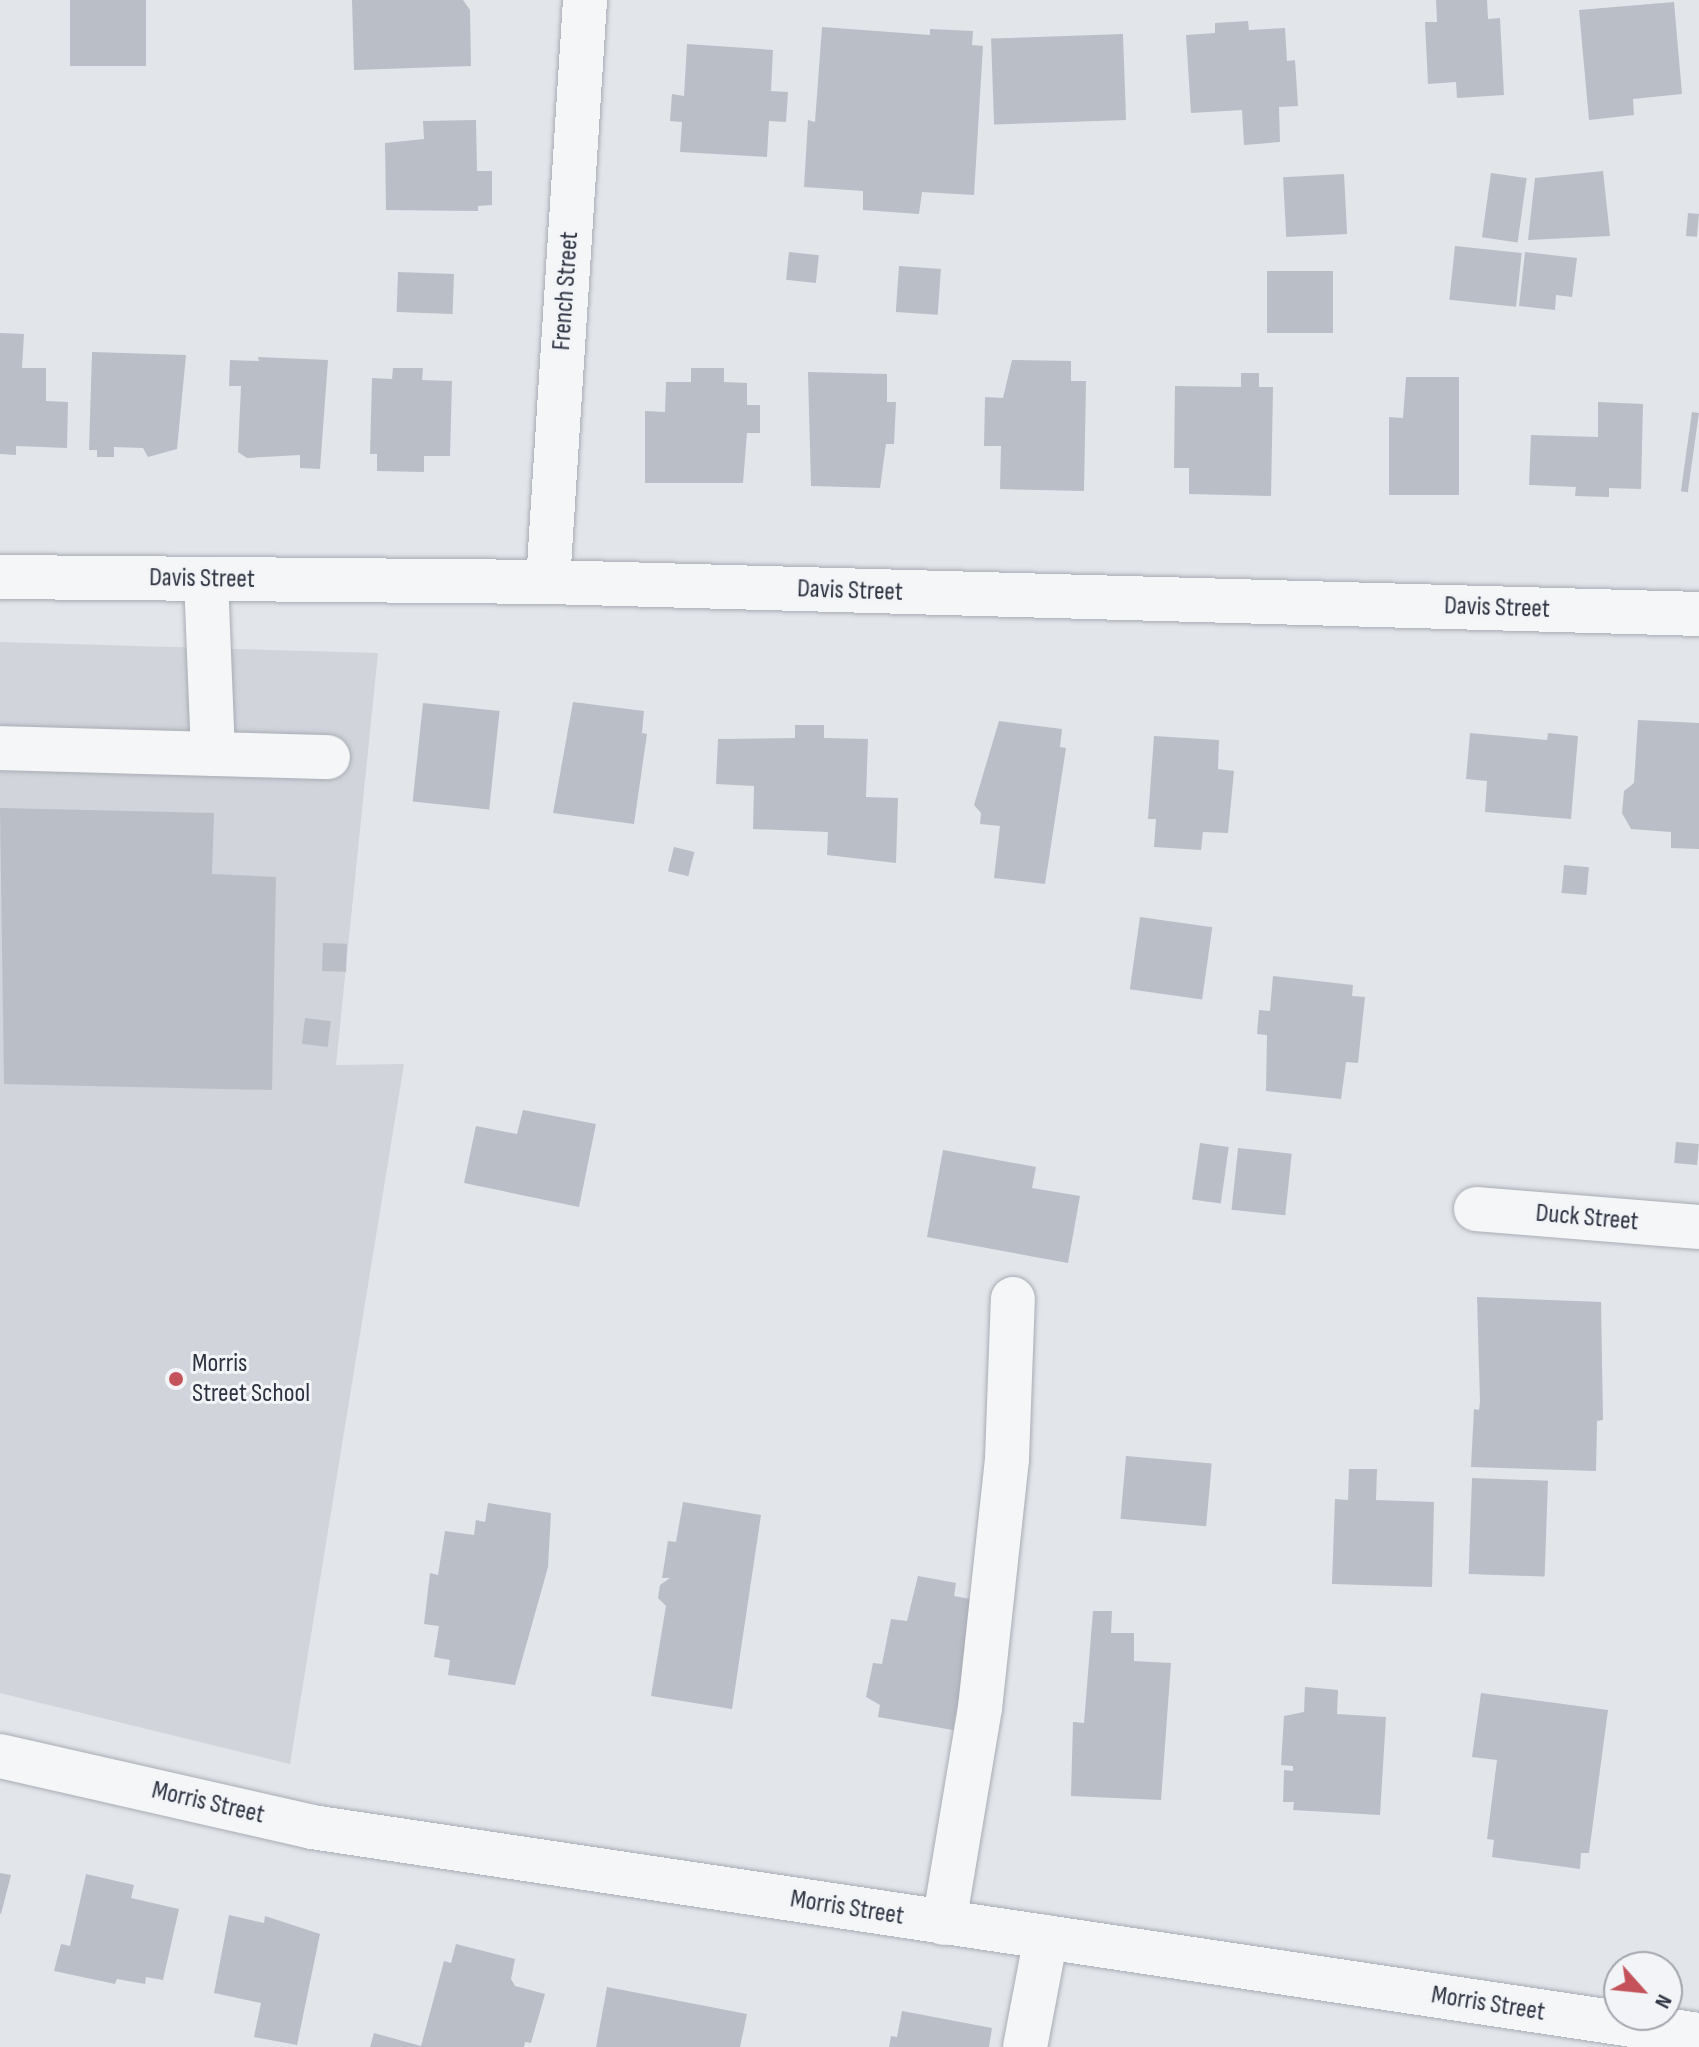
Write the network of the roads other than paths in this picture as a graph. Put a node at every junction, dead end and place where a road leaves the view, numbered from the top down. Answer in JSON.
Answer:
{"nodes":[{"id":1,"x":585,"y":0,"type":"edge"},
{"id":2,"x":0,"y":577,"type":"edge"},
{"id":3,"x":206,"y":579,"type":"junction"},
{"id":4,"x":548,"y":582,"type":"junction"},
{"id":5,"x":1699,"y":614,"type":"edge"},
{"id":6,"x":0,"y":748,"type":"edge"},
{"id":7,"x":213,"y":754,"type":"junction"},
{"id":8,"x":328,"y":757,"type":"dead end"},
{"id":9,"x":1476,"y":1209,"type":"dead end"},
{"id":10,"x":1699,"y":1227,"type":"edge"},
{"id":11,"x":1013,"y":1299,"type":"dead end"},
{"id":12,"x":0,"y":1756,"type":"edge"},
{"id":13,"x":944,"y":1923,"type":"junction"},
{"id":14,"x":1046,"y":1937,"type":"junction"},
{"id":15,"x":1699,"y":2035,"type":"edge"},
{"id":16,"x":1025,"y":2047,"type":"edge"}],
"edges":[{"from":1,"to":4,"type":"street","name":"French Street"},
{"from":2,"to":3,"type":"street","name":"Davis Street"},
{"from":3,"to":4,"type":"street","name":"Davis Street"},
{"from":3,"to":7,"type":"street"},
{"from":4,"to":5,"type":"street","name":"Davis Street"},
{"from":6,"to":7,"type":"street"},
{"from":7,"to":8,"type":"street"},
{"from":9,"to":10,"type":"street","name":"Duck Street"},
{"from":11,"to":13,"type":"street"},
{"from":12,"to":13,"type":"street","name":"Morris Street"},
{"from":13,"to":14,"type":"street","name":"Morris Street"},
{"from":14,"to":15,"type":"street","name":"Morris Street"},
{"from":14,"to":16,"type":"street"}]}
